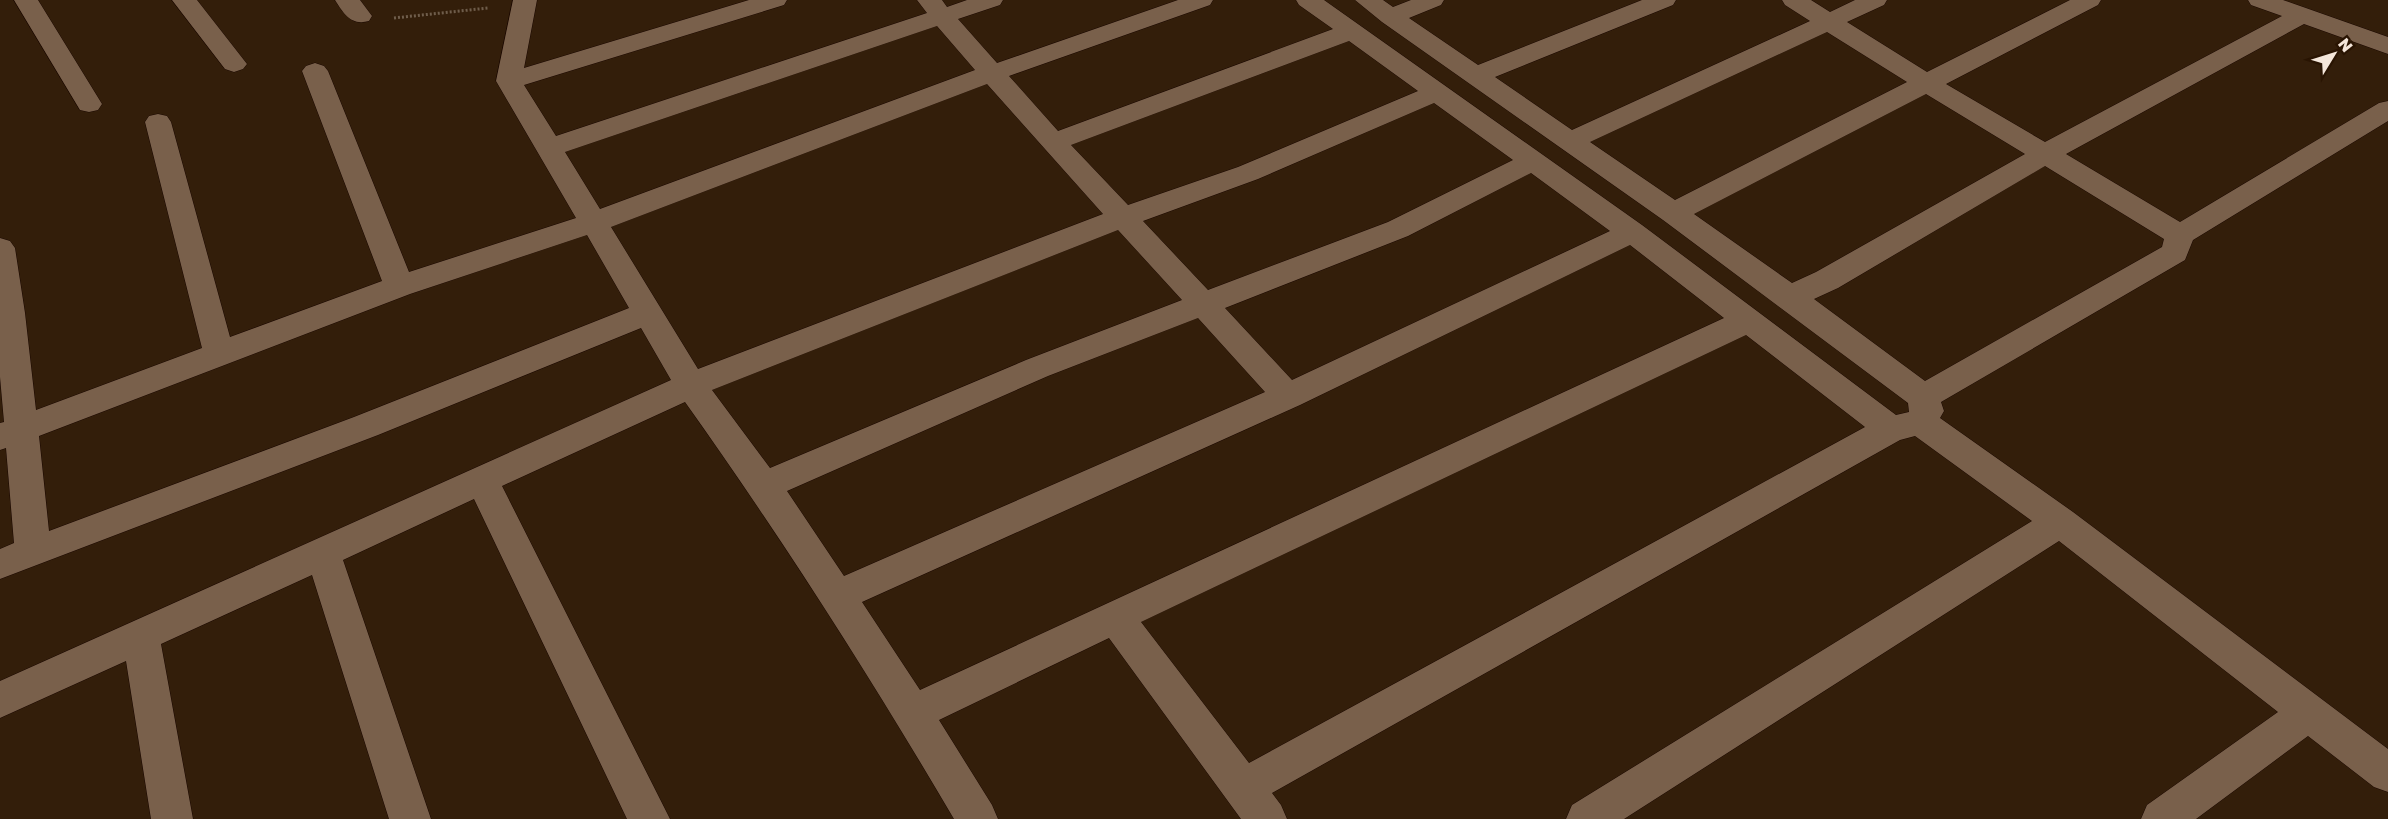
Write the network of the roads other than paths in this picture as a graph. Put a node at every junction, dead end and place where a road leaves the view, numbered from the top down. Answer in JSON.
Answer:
{"nodes":[{"id":1,"x":26,"y":0,"type":"edge"},
{"id":2,"x":184,"y":0,"type":"edge"},
{"id":3,"x":775,"y":0,"type":"edge"},
{"id":4,"x":991,"y":0,"type":"edge"},
{"id":5,"x":1201,"y":0,"type":"edge"},
{"id":6,"x":1308,"y":0,"type":"edge"},
{"id":7,"x":1368,"y":0,"type":"edge"},
{"id":8,"x":1432,"y":0,"type":"edge"},
{"id":9,"x":1664,"y":0,"type":"edge"},
{"id":10,"x":1794,"y":0,"type":"edge"},
{"id":11,"x":1875,"y":0,"type":"edge"},
{"id":12,"x":2089,"y":0,"type":"edge"},
{"id":13,"x":2260,"y":0,"type":"edge"},
{"id":14,"x":525,"y":2,"type":"edge"},
{"id":15,"x":936,"y":8,"type":"edge"},
{"id":16,"x":2303,"y":15,"type":"junction"},
{"id":17,"x":1391,"y":16,"type":"junction"},
{"id":18,"x":1827,"y":22,"type":"junction"},
{"id":19,"x":1352,"y":31,"type":"junction"},
{"id":20,"x":2388,"y":46,"type":"edge"},
{"id":21,"x":234,"y":64,"type":"dead end"},
{"id":22,"x":315,"y":71,"type":"dead end"},
{"id":23,"x":992,"y":74,"type":"junction"},
{"id":24,"x":1476,"y":75,"type":"junction"},
{"id":25,"x":509,"y":81,"type":"junction"},
{"id":26,"x":1928,"y":84,"type":"junction"},
{"id":27,"x":1438,"y":92,"type":"junction"},
{"id":28,"x":89,"y":104,"type":"dead end"},
{"id":29,"x":2388,"y":108,"type":"edge"},
{"id":30,"x":158,"y":122,"type":"dead end"},
{"id":31,"x":1571,"y":141,"type":"junction"},
{"id":32,"x":1053,"y":142,"type":"junction"},
{"id":33,"x":549,"y":148,"type":"junction"},
{"id":34,"x":2045,"y":154,"type":"junction"},
{"id":35,"x":1533,"y":161,"type":"junction"},
{"id":36,"x":1673,"y":213,"type":"junction"},
{"id":37,"x":1122,"y":218,"type":"junction"},
{"id":38,"x":592,"y":222,"type":"junction"},
{"id":39,"x":1632,"y":232,"type":"junction"},
{"id":40,"x":2180,"y":235,"type":"junction"},
{"id":41,"x":0,"y":248,"type":"edge"},
{"id":42,"x":399,"y":286,"type":"junction"},
{"id":43,"x":1790,"y":297,"type":"junction"},
{"id":44,"x":1205,"y":304,"type":"junction"},
{"id":45,"x":646,"y":313,"type":"junction"},
{"id":46,"x":5,"y":315,"type":"edge"},
{"id":47,"x":1749,"y":320,"type":"junction"},
{"id":48,"x":219,"y":354,"type":"junction"},
{"id":49,"x":691,"y":385,"type":"junction"},
{"id":50,"x":1288,"y":396,"type":"junction"},
{"id":51,"x":1912,"y":416,"type":"junction"},
{"id":52,"x":10,"y":433,"type":"edge"},
{"id":53,"x":482,"y":480,"type":"junction"},
{"id":54,"x":764,"y":486,"type":"junction"},
{"id":55,"x":2060,"y":522,"type":"junction"},
{"id":56,"x":33,"y":552,"type":"junction"},
{"id":57,"x":323,"y":553,"type":"junction"},
{"id":58,"x":0,"y":564,"type":"edge"},
{"id":59,"x":837,"y":597,"type":"junction"},
{"id":60,"x":1115,"y":617,"type":"junction"},
{"id":61,"x":141,"y":636,"type":"junction"},
{"id":62,"x":0,"y":700,"type":"edge"},
{"id":63,"x":2309,"y":712,"type":"junction"},
{"id":64,"x":913,"y":713,"type":"junction"},
{"id":65,"x":2388,"y":773,"type":"edge"},
{"id":66,"x":1242,"y":788,"type":"junction"},
{"id":67,"x":172,"y":819,"type":"edge"},
{"id":68,"x":410,"y":819,"type":"edge"},
{"id":69,"x":649,"y":819,"type":"edge"},
{"id":70,"x":977,"y":819,"type":"edge"},
{"id":71,"x":1266,"y":819,"type":"edge"},
{"id":72,"x":1587,"y":819,"type":"edge"},
{"id":73,"x":2162,"y":819,"type":"edge"}],
"edges":[{"from":1,"to":28,"type":"street"},
{"from":2,"to":21,"type":"street"},
{"from":3,"to":25,"type":"street"},
{"from":4,"to":15,"type":"street"},
{"from":5,"to":23,"type":"street"},
{"from":6,"to":19,"type":"street"},
{"from":7,"to":17,"type":"street"},
{"from":8,"to":17,"type":"street"},
{"from":9,"to":24,"type":"street"},
{"from":10,"to":18,"type":"street"},
{"from":11,"to":18,"type":"street"},
{"from":12,"to":26,"type":"street"},
{"from":13,"to":16,"type":"street"},
{"from":14,"to":25,"type":"street"},
{"from":15,"to":23,"type":"street"},
{"from":15,"to":33,"type":"street"},
{"from":16,"to":20,"type":"street"},
{"from":16,"to":34,"type":"street"},
{"from":17,"to":24,"type":"street"},
{"from":18,"to":26,"type":"street"},
{"from":18,"to":31,"type":"street"},
{"from":19,"to":27,"type":"street"},
{"from":19,"to":32,"type":"street"},
{"from":22,"to":42,"type":"street"},
{"from":23,"to":32,"type":"street"},
{"from":23,"to":38,"type":"street"},
{"from":24,"to":31,"type":"street"},
{"from":25,"to":33,"type":"street"},
{"from":26,"to":34,"type":"street"},
{"from":26,"to":36,"type":"street"},
{"from":27,"to":35,"type":"street"},
{"from":27,"to":37,"type":"street"},
{"from":29,"to":40,"type":"street"},
{"from":30,"to":48,"type":"street"},
{"from":31,"to":36,"type":"street"},
{"from":32,"to":37,"type":"street"},
{"from":33,"to":38,"type":"street"},
{"from":34,"to":40,"type":"street"},
{"from":34,"to":43,"type":"street"},
{"from":35,"to":39,"type":"street"},
{"from":35,"to":44,"type":"street"},
{"from":36,"to":43,"type":"street"},
{"from":37,"to":44,"type":"street"},
{"from":37,"to":49,"type":"street"},
{"from":38,"to":42,"type":"street"},
{"from":38,"to":45,"type":"street"},
{"from":39,"to":47,"type":"street"},
{"from":39,"to":50,"type":"street"},
{"from":40,"to":51,"type":"street"},
{"from":41,"to":46,"type":"street"},
{"from":42,"to":48,"type":"street"},
{"from":43,"to":51,"type":"street"},
{"from":44,"to":50,"type":"street"},
{"from":44,"to":54,"type":"street"},
{"from":45,"to":49,"type":"street"},
{"from":45,"to":56,"type":"street"},
{"from":46,"to":52,"type":"street"},
{"from":47,"to":51,"type":"street"},
{"from":47,"to":60,"type":"street"},
{"from":48,"to":52,"type":"street"},
{"from":49,"to":53,"type":"street"},
{"from":49,"to":54,"type":"street"},
{"from":50,"to":59,"type":"street"},
{"from":51,"to":55,"type":"street"},
{"from":51,"to":66,"type":"street"},
{"from":52,"to":56,"type":"street"},
{"from":53,"to":57,"type":"street"},
{"from":53,"to":69,"type":"street"},
{"from":54,"to":59,"type":"street"},
{"from":55,"to":63,"type":"street"},
{"from":55,"to":72,"type":"street"},
{"from":56,"to":58,"type":"street"},
{"from":57,"to":61,"type":"street"},
{"from":57,"to":68,"type":"street"},
{"from":59,"to":64,"type":"street"},
{"from":60,"to":64,"type":"street"},
{"from":60,"to":66,"type":"street"},
{"from":61,"to":62,"type":"street"},
{"from":61,"to":67,"type":"street"},
{"from":63,"to":65,"type":"street"},
{"from":63,"to":73,"type":"street"},
{"from":64,"to":70,"type":"street"},
{"from":66,"to":71,"type":"street"}]}
